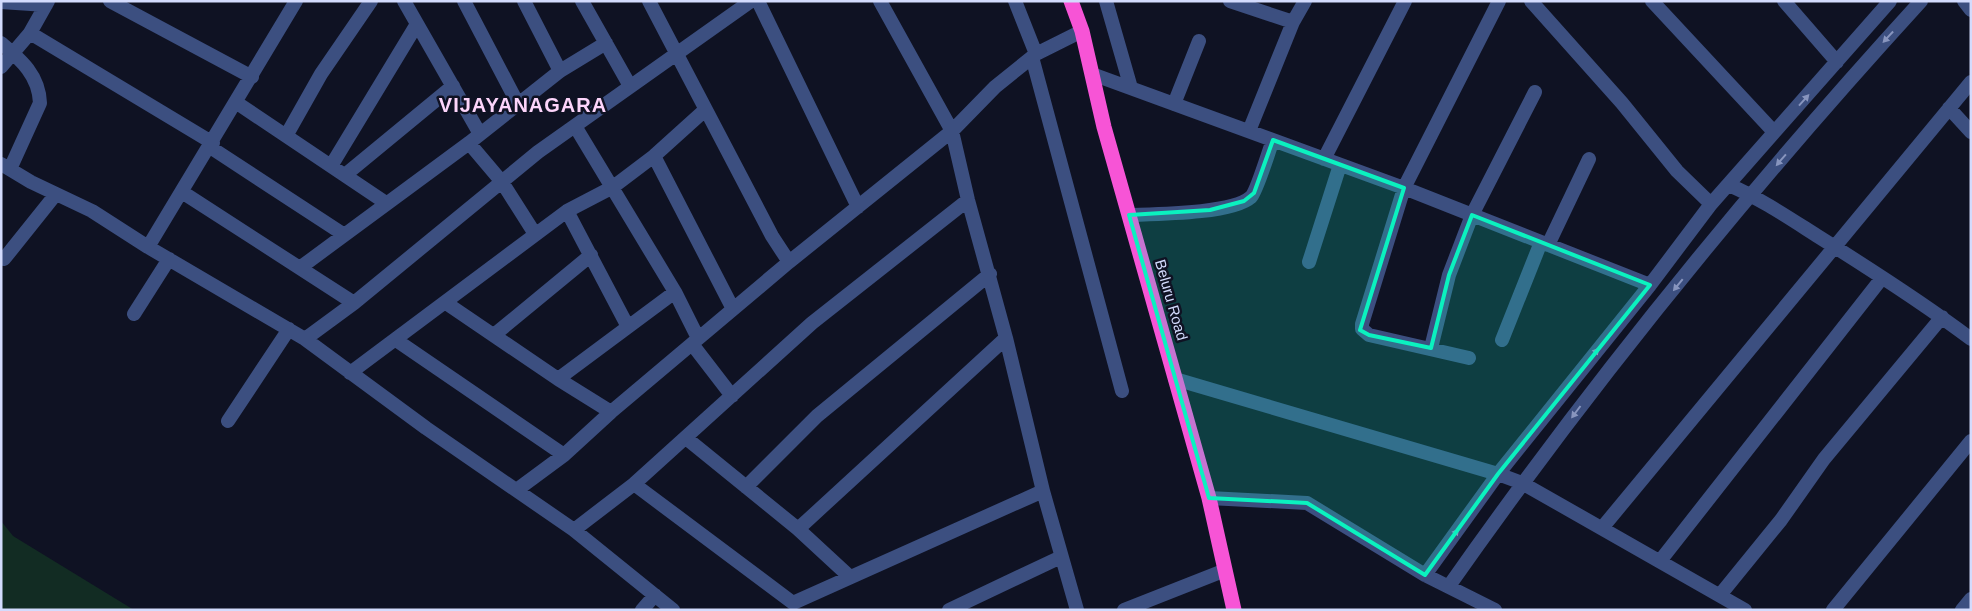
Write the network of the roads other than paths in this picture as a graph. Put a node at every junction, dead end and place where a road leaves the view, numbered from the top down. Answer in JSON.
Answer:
{"nodes":[{"id":1,"x":110,"y":1,"type":"edge"},
{"id":2,"x":296,"y":1,"type":"edge"},
{"id":3,"x":371,"y":1,"type":"edge"},
{"id":4,"x":404,"y":1,"type":"edge"},
{"id":5,"x":464,"y":1,"type":"edge"},
{"id":6,"x":524,"y":1,"type":"edge"},
{"id":7,"x":582,"y":1,"type":"edge"},
{"id":8,"x":649,"y":1,"type":"edge"},
{"id":9,"x":751,"y":1,"type":"edge"},
{"id":10,"x":758,"y":1,"type":"edge"},
{"id":11,"x":880,"y":1,"type":"edge"},
{"id":12,"x":1015,"y":1,"type":"edge"},
{"id":13,"x":1070,"y":1,"type":"edge"},
{"id":14,"x":1106,"y":1,"type":"edge"},
{"id":15,"x":1230,"y":1,"type":"edge"},
{"id":16,"x":1305,"y":1,"type":"edge"},
{"id":17,"x":1405,"y":1,"type":"edge"},
{"id":18,"x":1499,"y":1,"type":"edge"},
{"id":19,"x":1531,"y":1,"type":"edge"},
{"id":20,"x":1652,"y":1,"type":"edge"},
{"id":21,"x":1784,"y":1,"type":"edge"},
{"id":22,"x":1890,"y":1,"type":"edge"},
{"id":23,"x":1921,"y":1,"type":"edge"},
{"id":24,"x":1964,"y":1,"type":"edge"},
{"id":25,"x":1,"y":2,"type":"edge"},
{"id":26,"x":47,"y":3,"type":"edge"},
{"id":27,"x":1971,"y":10,"type":"edge"},
{"id":28,"x":1293,"y":22,"type":"junction"},
{"id":29,"x":417,"y":24,"type":"junction"},
{"id":30,"x":1082,"y":31,"type":"junction"},
{"id":31,"x":30,"y":33,"type":"junction"},
{"id":32,"x":1199,"y":41,"type":"dead end"},
{"id":33,"x":1,"y":43,"type":"edge"},
{"id":34,"x":606,"y":43,"type":"junction"},
{"id":35,"x":677,"y":52,"type":"junction"},
{"id":36,"x":13,"y":53,"type":"junction"},
{"id":37,"x":1034,"y":55,"type":"junction"},
{"id":38,"x":1837,"y":62,"type":"junction"},
{"id":39,"x":1,"y":67,"type":"edge"},
{"id":40,"x":560,"y":71,"type":"junction"},
{"id":41,"x":1092,"y":74,"type":"junction"},
{"id":42,"x":252,"y":77,"type":"junction"},
{"id":43,"x":1971,"y":82,"type":"edge"},
{"id":44,"x":453,"y":86,"type":"junction"},
{"id":45,"x":630,"y":86,"type":"junction"},
{"id":46,"x":1131,"y":88,"type":"junction"},
{"id":47,"x":1535,"y":92,"type":"dead end"},
{"id":48,"x":237,"y":103,"type":"junction"},
{"id":49,"x":518,"y":104,"type":"junction"},
{"id":50,"x":1174,"y":104,"type":"junction"},
{"id":51,"x":1949,"y":108,"type":"junction"},
{"id":52,"x":705,"y":110,"type":"junction"},
{"id":53,"x":575,"y":126,"type":"junction"},
{"id":54,"x":1249,"y":131,"type":"junction"},
{"id":55,"x":952,"y":132,"type":"junction"},
{"id":56,"x":1774,"y":132,"type":"junction"},
{"id":57,"x":1971,"y":132,"type":"edge"},
{"id":58,"x":480,"y":134,"type":"junction"},
{"id":59,"x":286,"y":136,"type":"junction"},
{"id":60,"x":1273,"y":140,"type":"junction"},
{"id":61,"x":469,"y":143,"type":"junction"},
{"id":62,"x":211,"y":145,"type":"junction"},
{"id":63,"x":654,"y":156,"type":"junction"},
{"id":64,"x":1324,"y":159,"type":"junction"},
{"id":65,"x":1590,"y":159,"type":"dead end"},
{"id":66,"x":1340,"y":165,"type":"junction"},
{"id":67,"x":6,"y":166,"type":"edge"},
{"id":68,"x":331,"y":166,"type":"junction"},
{"id":69,"x":345,"y":175,"type":"junction"},
{"id":70,"x":502,"y":182,"type":"junction"},
{"id":71,"x":1729,"y":186,"type":"junction"},
{"id":72,"x":613,"y":188,"type":"junction"},
{"id":73,"x":1404,"y":188,"type":"junction"},
{"id":74,"x":182,"y":192,"type":"junction"},
{"id":75,"x":56,"y":194,"type":"junction"},
{"id":76,"x":1751,"y":194,"type":"junction"},
{"id":77,"x":968,"y":200,"type":"junction"},
{"id":78,"x":386,"y":203,"type":"junction"},
{"id":79,"x":1711,"y":204,"type":"junction"},
{"id":80,"x":858,"y":207,"type":"junction"},
{"id":81,"x":567,"y":211,"type":"junction"},
{"id":82,"x":1129,"y":215,"type":"junction"},
{"id":83,"x":1472,"y":215,"type":"junction"},
{"id":84,"x":343,"y":234,"type":"junction"},
{"id":85,"x":535,"y":234,"type":"junction"},
{"id":86,"x":1544,"y":244,"type":"junction"},
{"id":87,"x":1834,"y":246,"type":"junction"},
{"id":88,"x":148,"y":247,"type":"junction"},
{"id":89,"x":591,"y":255,"type":"junction"},
{"id":90,"x":4,"y":259,"type":"dead end"},
{"id":91,"x":169,"y":259,"type":"junction"},
{"id":92,"x":789,"y":262,"type":"junction"},
{"id":93,"x":1309,"y":262,"type":"dead end"},
{"id":94,"x":301,"y":267,"type":"junction"},
{"id":95,"x":990,"y":274,"type":"junction"},
{"id":96,"x":1882,"y":278,"type":"junction"},
{"id":97,"x":1650,"y":285,"type":"junction"},
{"id":98,"x":675,"y":292,"type":"junction"},
{"id":99,"x":354,"y":303,"type":"junction"},
{"id":100,"x":446,"y":303,"type":"junction"},
{"id":101,"x":733,"y":309,"type":"junction"},
{"id":102,"x":134,"y":314,"type":"dead end"},
{"id":103,"x":1942,"y":317,"type":"junction"},
{"id":104,"x":627,"y":326,"type":"junction"},
{"id":105,"x":288,"y":329,"type":"junction"},
{"id":106,"x":494,"y":335,"type":"junction"},
{"id":107,"x":1006,"y":338,"type":"junction"},
{"id":108,"x":305,"y":339,"type":"junction"},
{"id":109,"x":1971,"y":339,"type":"edge"},
{"id":110,"x":396,"y":340,"type":"junction"},
{"id":111,"x":1502,"y":340,"type":"dead end"},
{"id":112,"x":695,"y":341,"type":"junction"},
{"id":113,"x":1431,"y":348,"type":"junction"},
{"id":114,"x":1469,"y":358,"type":"dead end"},
{"id":115,"x":350,"y":373,"type":"junction"},
{"id":116,"x":558,"y":379,"type":"junction"},
{"id":117,"x":1175,"y":379,"type":"junction"},
{"id":118,"x":1122,"y":391,"type":"dead end"},
{"id":119,"x":732,"y":396,"type":"junction"},
{"id":120,"x":611,"y":412,"type":"junction"},
{"id":121,"x":228,"y":420,"type":"dead end"},
{"id":122,"x":686,"y":438,"type":"junction"},
{"id":123,"x":1971,"y":440,"type":"edge"},
{"id":124,"x":564,"y":455,"type":"junction"},
{"id":125,"x":1498,"y":474,"type":"junction"},
{"id":126,"x":1522,"y":483,"type":"junction"},
{"id":127,"x":634,"y":484,"type":"junction"},
{"id":128,"x":746,"y":486,"type":"junction"},
{"id":129,"x":518,"y":490,"type":"junction"},
{"id":130,"x":1043,"y":491,"type":"junction"},
{"id":131,"x":1209,"y":498,"type":"junction"},
{"id":132,"x":1602,"y":528,"type":"junction"},
{"id":133,"x":798,"y":529,"type":"junction"},
{"id":134,"x":574,"y":530,"type":"junction"},
{"id":135,"x":1062,"y":557,"type":"junction"},
{"id":136,"x":1660,"y":562,"type":"junction"},
{"id":137,"x":1224,"y":571,"type":"junction"},
{"id":138,"x":1425,"y":575,"type":"junction"},
{"id":139,"x":850,"y":576,"type":"junction"},
{"id":140,"x":1449,"y":586,"type":"junction"},
{"id":141,"x":655,"y":595,"type":"junction"},
{"id":142,"x":1720,"y":595,"type":"junction"},
{"id":143,"x":1971,"y":599,"type":"edge"},
{"id":144,"x":793,"y":603,"type":"junction"},
{"id":145,"x":642,"y":610,"type":"edge"},
{"id":146,"x":673,"y":610,"type":"edge"},
{"id":147,"x":780,"y":610,"type":"edge"},
{"id":148,"x":949,"y":610,"type":"edge"},
{"id":149,"x":1077,"y":610,"type":"edge"},
{"id":150,"x":1124,"y":610,"type":"edge"},
{"id":151,"x":1234,"y":610,"type":"edge"},
{"id":152,"x":1495,"y":610,"type":"edge"},
{"id":153,"x":1745,"y":610,"type":"edge"},
{"id":154,"x":1833,"y":610,"type":"edge"},
{"id":155,"x":1962,"y":610,"type":"edge"}],
"edges":[{"from":1,"to":42,"type":"street"},
{"from":2,"to":42,"type":"street"},
{"from":3,"to":59,"type":"street"},
{"from":4,"to":29,"type":"street"},
{"from":5,"to":49,"type":"street"},
{"from":6,"to":40,"type":"street"},
{"from":7,"to":34,"type":"street"},
{"from":8,"to":35,"type":"street"},
{"from":9,"to":35,"type":"street"},
{"from":10,"to":80,"type":"street"},
{"from":11,"to":55,"type":"street"},
{"from":12,"to":37,"type":"street"},
{"from":13,"to":30,"type":"highway","name":"Beluru Road"},
{"from":14,"to":46,"type":"street"},
{"from":15,"to":28,"type":"street"},
{"from":16,"to":28,"type":"street"},
{"from":17,"to":64,"type":"street"},
{"from":18,"to":73,"type":"street"},
{"from":19,"to":79,"type":"street"},
{"from":20,"to":56,"type":"street"},
{"from":21,"to":38,"type":"street"},
{"from":22,"to":38,"type":"street"},
{"from":23,"to":76,"type":"street","one_way":true},
{"from":24,"to":27,"type":"street"},
{"from":25,"to":26,"type":"street"},
{"from":26,"to":31,"type":"street"},
{"from":28,"to":54,"type":"street"},
{"from":29,"to":44,"type":"street"},
{"from":29,"to":68,"type":"street"},
{"from":30,"to":37,"type":"street"},
{"from":30,"to":41,"type":"highway","name":"Beluru Road"},
{"from":31,"to":36,"type":"street"},
{"from":31,"to":62,"type":"street"},
{"from":32,"to":50,"type":"street"},
{"from":33,"to":36,"type":"street"},
{"from":34,"to":40,"type":"street"},
{"from":34,"to":45,"type":"street"},
{"from":35,"to":45,"type":"street"},
{"from":35,"to":52,"type":"street"},
{"from":36,"to":39,"type":"street"},
{"from":36,"to":67,"type":"street"},
{"from":37,"to":55,"type":"street"},
{"from":37,"to":118,"type":"street"},
{"from":56,"to":38,"type":"street","one_way":true},
{"from":40,"to":49,"type":"street"},
{"from":41,"to":46,"type":"street"},
{"from":41,"to":82,"type":"highway","name":"Beluru Road"},
{"from":42,"to":48,"type":"street"},
{"from":43,"to":51,"type":"street"},
{"from":44,"to":58,"type":"street"},
{"from":44,"to":69,"type":"street"},
{"from":45,"to":53,"type":"street"},
{"from":46,"to":50,"type":"street"},
{"from":47,"to":83,"type":"street"},
{"from":48,"to":59,"type":"street"},
{"from":48,"to":62,"type":"street"},
{"from":49,"to":58,"type":"street"},
{"from":50,"to":54,"type":"street"},
{"from":51,"to":57,"type":"street"},
{"from":51,"to":87,"type":"street"},
{"from":52,"to":63,"type":"street"},
{"from":52,"to":92,"type":"street"},
{"from":53,"to":70,"type":"street"},
{"from":53,"to":72,"type":"street"},
{"from":54,"to":60,"type":"street"},
{"from":55,"to":77,"type":"street"},
{"from":55,"to":80,"type":"street"},
{"from":56,"to":71,"type":"street"},
{"from":58,"to":61,"type":"street"},
{"from":59,"to":68,"type":"street"},
{"from":60,"to":64,"type":"street"},
{"from":60,"to":82,"type":"street"},
{"from":61,"to":70,"type":"street"},
{"from":61,"to":78,"type":"street"},
{"from":62,"to":74,"type":"street"},
{"from":62,"to":84,"type":"street"},
{"from":63,"to":72,"type":"street"},
{"from":63,"to":101,"type":"street"},
{"from":64,"to":66,"type":"street"},
{"from":65,"to":86,"type":"street"},
{"from":66,"to":73,"type":"street"},
{"from":66,"to":93,"type":"street"},
{"from":67,"to":75,"type":"street"},
{"from":68,"to":69,"type":"street"},
{"from":69,"to":78,"type":"street"},
{"from":70,"to":85,"type":"street"},
{"from":70,"to":99,"type":"street"},
{"from":71,"to":76,"type":"street"},
{"from":71,"to":79,"type":"street"},
{"from":72,"to":81,"type":"street"},
{"from":72,"to":98,"type":"street"},
{"from":73,"to":83,"type":"street"},
{"from":73,"to":113,"type":"street"},
{"from":74,"to":88,"type":"street"},
{"from":74,"to":94,"type":"street"},
{"from":75,"to":88,"type":"street"},
{"from":75,"to":90,"type":"street"},
{"from":76,"to":87,"type":"street"},
{"from":76,"to":126,"type":"street","one_way":true},
{"from":77,"to":95,"type":"street"},
{"from":77,"to":119,"type":"street"},
{"from":78,"to":84,"type":"street"},
{"from":79,"to":97,"type":"street"},
{"from":80,"to":92,"type":"street"},
{"from":81,"to":85,"type":"street"},
{"from":81,"to":89,"type":"street"},
{"from":82,"to":117,"type":"highway","name":"Beluru Road"},
{"from":83,"to":86,"type":"street"},
{"from":83,"to":113,"type":"street"},
{"from":84,"to":94,"type":"street"},
{"from":85,"to":100,"type":"street"},
{"from":86,"to":97,"type":"street"},
{"from":86,"to":111,"type":"street"},
{"from":87,"to":96,"type":"street"},
{"from":87,"to":132,"type":"street"},
{"from":88,"to":91,"type":"street"},
{"from":89,"to":104,"type":"street"},
{"from":89,"to":106,"type":"street"},
{"from":91,"to":102,"type":"street"},
{"from":91,"to":105,"type":"street"},
{"from":92,"to":101,"type":"street"},
{"from":94,"to":99,"type":"street"},
{"from":95,"to":107,"type":"street"},
{"from":95,"to":128,"type":"street"},
{"from":96,"to":103,"type":"street"},
{"from":96,"to":136,"type":"street"},
{"from":125,"to":97,"type":"street","one_way":true},
{"from":98,"to":104,"type":"street"},
{"from":98,"to":112,"type":"street"},
{"from":99,"to":108,"type":"street"},
{"from":100,"to":106,"type":"street"},
{"from":100,"to":110,"type":"street"},
{"from":101,"to":112,"type":"street"},
{"from":103,"to":109,"type":"street"},
{"from":103,"to":142,"type":"street"},
{"from":104,"to":116,"type":"street"},
{"from":105,"to":108,"type":"street"},
{"from":105,"to":121,"type":"street"},
{"from":106,"to":116,"type":"street"},
{"from":107,"to":130,"type":"street"},
{"from":107,"to":133,"type":"street"},
{"from":108,"to":115,"type":"street"},
{"from":110,"to":115,"type":"street"},
{"from":110,"to":124,"type":"street"},
{"from":112,"to":119,"type":"street"},
{"from":112,"to":120,"type":"street"},
{"from":113,"to":114,"type":"street"},
{"from":115,"to":129,"type":"street"},
{"from":116,"to":120,"type":"street"},
{"from":117,"to":125,"type":"street"},
{"from":117,"to":131,"type":"highway","name":"Beluru Road"},
{"from":119,"to":122,"type":"street"},
{"from":120,"to":124,"type":"street"},
{"from":122,"to":127,"type":"street"},
{"from":122,"to":128,"type":"street"},
{"from":123,"to":154,"type":"street"},
{"from":124,"to":129,"type":"street"},
{"from":125,"to":126,"type":"street"},
{"from":138,"to":125,"type":"street","one_way":true},
{"from":126,"to":132,"type":"street"},
{"from":126,"to":140,"type":"street"},
{"from":127,"to":134,"type":"street"},
{"from":127,"to":144,"type":"street"},
{"from":128,"to":133,"type":"street"},
{"from":129,"to":134,"type":"street"},
{"from":130,"to":135,"type":"street"},
{"from":130,"to":139,"type":"street"},
{"from":131,"to":137,"type":"highway","name":"Beluru Road"},
{"from":131,"to":138,"type":"street"},
{"from":132,"to":136,"type":"street"},
{"from":133,"to":139,"type":"street"},
{"from":134,"to":141,"type":"street"},
{"from":135,"to":148,"type":"street"},
{"from":135,"to":149,"type":"street"},
{"from":136,"to":142,"type":"street"},
{"from":137,"to":150,"type":"street"},
{"from":137,"to":151,"type":"highway","name":"Beluru Road"},
{"from":138,"to":140,"type":"street"},
{"from":139,"to":144,"type":"street"},
{"from":140,"to":152,"type":"street"},
{"from":141,"to":145,"type":"street"},
{"from":141,"to":146,"type":"street"},
{"from":142,"to":153,"type":"street"},
{"from":143,"to":155,"type":"street"},
{"from":144,"to":147,"type":"street"}]}
